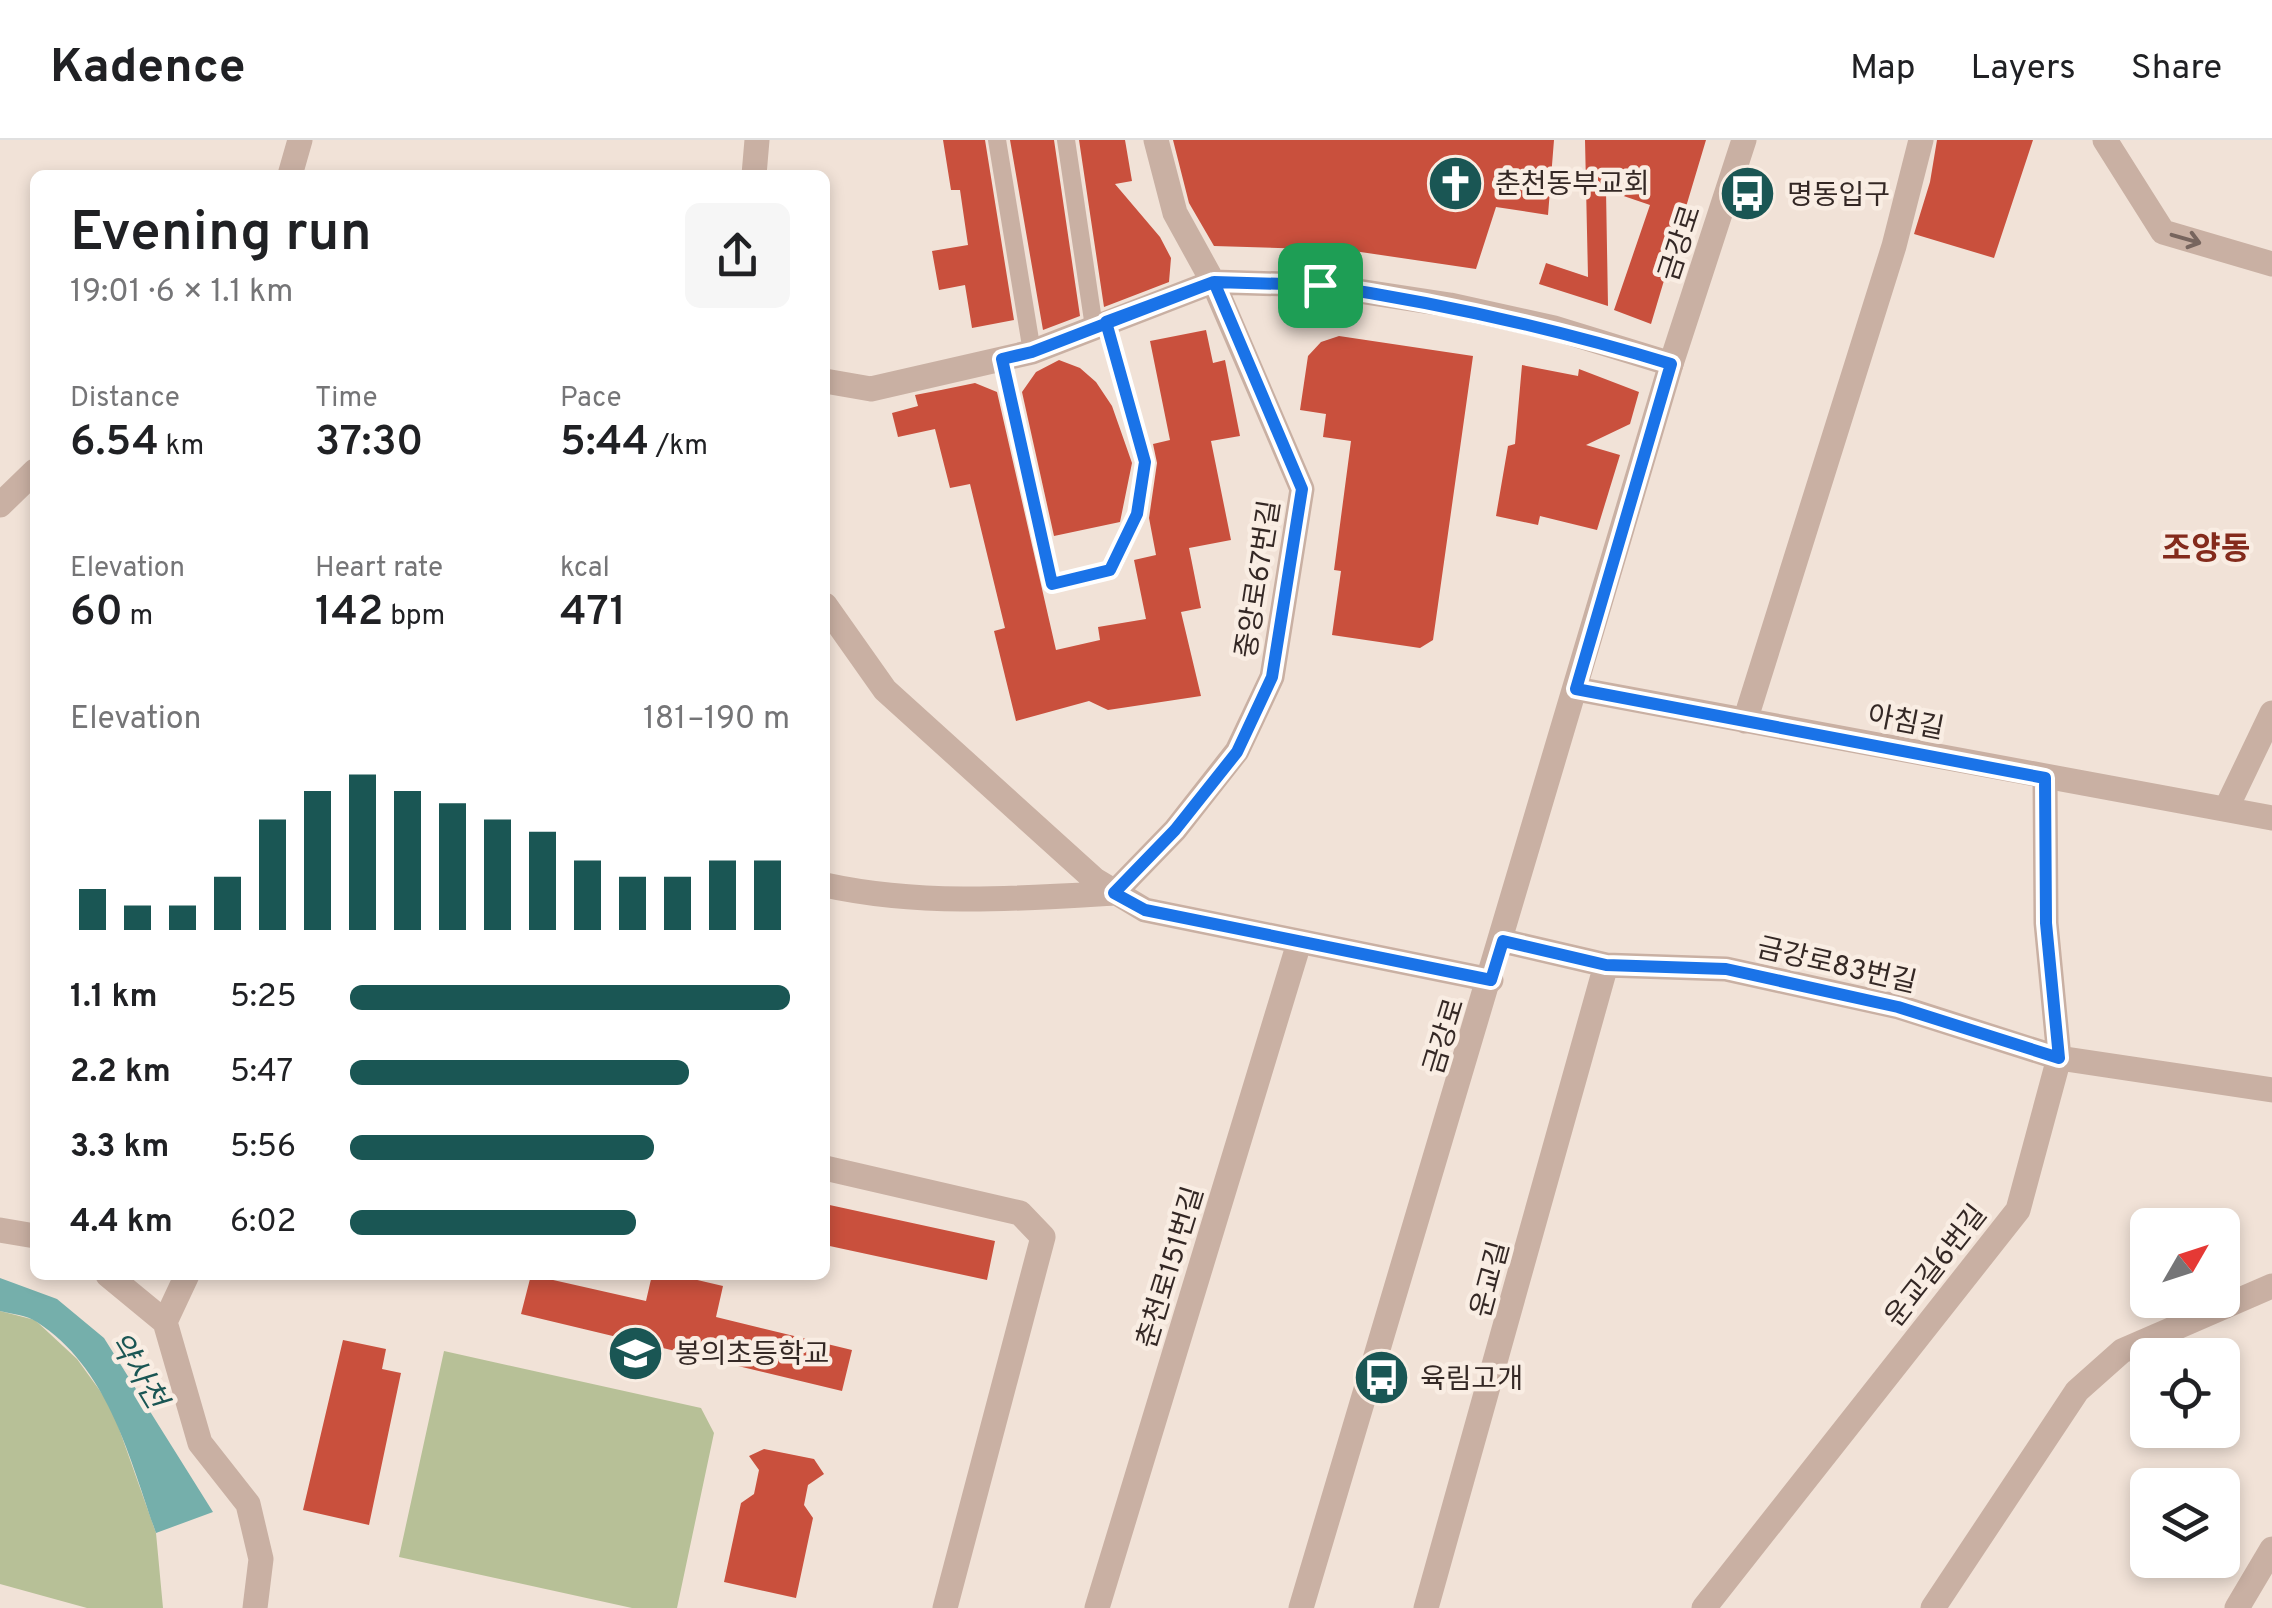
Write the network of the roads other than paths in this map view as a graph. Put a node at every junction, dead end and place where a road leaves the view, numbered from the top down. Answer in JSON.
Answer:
{"nodes":[{"id":1,"x":300,"y":140,"type":"edge"},
{"id":2,"x":757,"y":140,"type":"edge"},
{"id":3,"x":997,"y":140,"type":"edge"},
{"id":4,"x":1066,"y":140,"type":"edge"},
{"id":5,"x":1156,"y":140,"type":"edge"},
{"id":6,"x":1744,"y":140,"type":"edge"},
{"id":7,"x":1922,"y":140,"type":"edge"},
{"id":8,"x":2105,"y":140,"type":"edge"},
{"id":9,"x":291,"y":170,"type":"edge"},
{"id":10,"x":754,"y":170,"type":"edge"},
{"id":11,"x":2272,"y":264,"type":"edge"},
{"id":12,"x":1214,"y":282,"type":"junction"},
{"id":13,"x":1100,"y":325,"type":"junction"},
{"id":14,"x":1032,"y":352,"type":"junction"},
{"id":15,"x":1002,"y":359,"type":"junction"},
{"id":16,"x":1671,"y":364,"type":"junction"},
{"id":17,"x":830,"y":382,"type":"edge"},
{"id":18,"x":30,"y":476,"type":"edge"},
{"id":19,"x":0,"y":504,"type":"edge"},
{"id":20,"x":830,"y":612,"type":"edge"},
{"id":21,"x":1576,"y":689,"type":"junction"},
{"id":22,"x":2272,"y":713,"type":"edge"},
{"id":23,"x":1745,"y":721,"type":"junction"},
{"id":24,"x":2045,"y":778,"type":"junction"},
{"id":25,"x":2226,"y":809,"type":"junction"},
{"id":26,"x":2272,"y":818,"type":"edge"},
{"id":27,"x":830,"y":887,"type":"edge"},
{"id":28,"x":1114,"y":893,"type":"junction"},
{"id":29,"x":1503,"y":941,"type":"junction"},
{"id":30,"x":1299,"y":943,"type":"junction"},
{"id":31,"x":1606,"y":965,"type":"junction"},
{"id":32,"x":1491,"y":980,"type":"junction"},
{"id":33,"x":2059,"y":1058,"type":"junction"},
{"id":34,"x":2272,"y":1090,"type":"edge"},
{"id":35,"x":830,"y":1169,"type":"edge"},
{"id":36,"x":0,"y":1230,"type":"edge"},
{"id":37,"x":30,"y":1235,"type":"edge"},
{"id":38,"x":114,"y":1280,"type":"edge"},
{"id":39,"x":186,"y":1280,"type":"edge"},
{"id":40,"x":2272,"y":1286,"type":"edge"},
{"id":41,"x":165,"y":1322,"type":"junction"},
{"id":42,"x":2272,"y":1549,"type":"edge"},
{"id":43,"x":255,"y":1608,"type":"edge"},
{"id":44,"x":945,"y":1608,"type":"edge"},
{"id":45,"x":1098,"y":1608,"type":"edge"},
{"id":46,"x":1301,"y":1608,"type":"edge"},
{"id":47,"x":1426,"y":1608,"type":"edge"},
{"id":48,"x":1704,"y":1608,"type":"edge"},
{"id":49,"x":1933,"y":1608,"type":"edge"},
{"id":50,"x":2236,"y":1608,"type":"edge"}],
"edges":[{"from":1,"to":9,"type":"street"},
{"from":2,"to":10,"type":"street"},
{"from":3,"to":14,"type":"street"},
{"from":4,"to":13,"type":"street"},
{"from":5,"to":12,"type":"street","name":"중앙로67번길"},
{"from":6,"to":16,"type":"street","name":"금강로"},
{"from":7,"to":23,"type":"street"},
{"from":8,"to":11,"type":"street","one_way":true},
{"from":12,"to":13,"type":"street"},
{"from":12,"to":16,"type":"street"},
{"from":12,"to":28,"type":"street","name":"중앙로67번길"},
{"from":13,"to":14,"type":"street"},
{"from":13,"to":15,"type":"street"},
{"from":14,"to":15,"type":"street"},
{"from":15,"to":17,"type":"street"},
{"from":16,"to":21,"type":"street","name":"금강로"},
{"from":18,"to":19,"type":"street"},
{"from":20,"to":28,"type":"street"},
{"from":21,"to":23,"type":"street","name":"아침길"},
{"from":21,"to":29,"type":"street","name":"금강로"},
{"from":22,"to":25,"type":"street"},
{"from":23,"to":24,"type":"street","name":"아침길"},
{"from":24,"to":25,"type":"street","name":"아침길"},
{"from":24,"to":33,"type":"street","name":"운교길6번길"},
{"from":25,"to":26,"type":"street","name":"아침길"},
{"from":27,"to":28,"type":"street"},
{"from":28,"to":30,"type":"street"},
{"from":29,"to":31,"type":"street","name":"금강로83번길"},
{"from":29,"to":32,"type":"street","name":"금강로"},
{"from":30,"to":32,"type":"street"},
{"from":30,"to":45,"type":"street","name":"춘천로151번길"},
{"from":31,"to":33,"type":"street","name":"금강로83번길"},
{"from":31,"to":47,"type":"street","name":"운교길"},
{"from":32,"to":46,"type":"street","name":"금강로"},
{"from":33,"to":34,"type":"street","name":"금강로83번길"},
{"from":33,"to":48,"type":"street","name":"운교길6번길"},
{"from":35,"to":44,"type":"street"},
{"from":36,"to":37,"type":"street"},
{"from":38,"to":41,"type":"street"},
{"from":39,"to":41,"type":"street"},
{"from":40,"to":49,"type":"street"},
{"from":41,"to":43,"type":"street"},
{"from":42,"to":50,"type":"street"}]}
